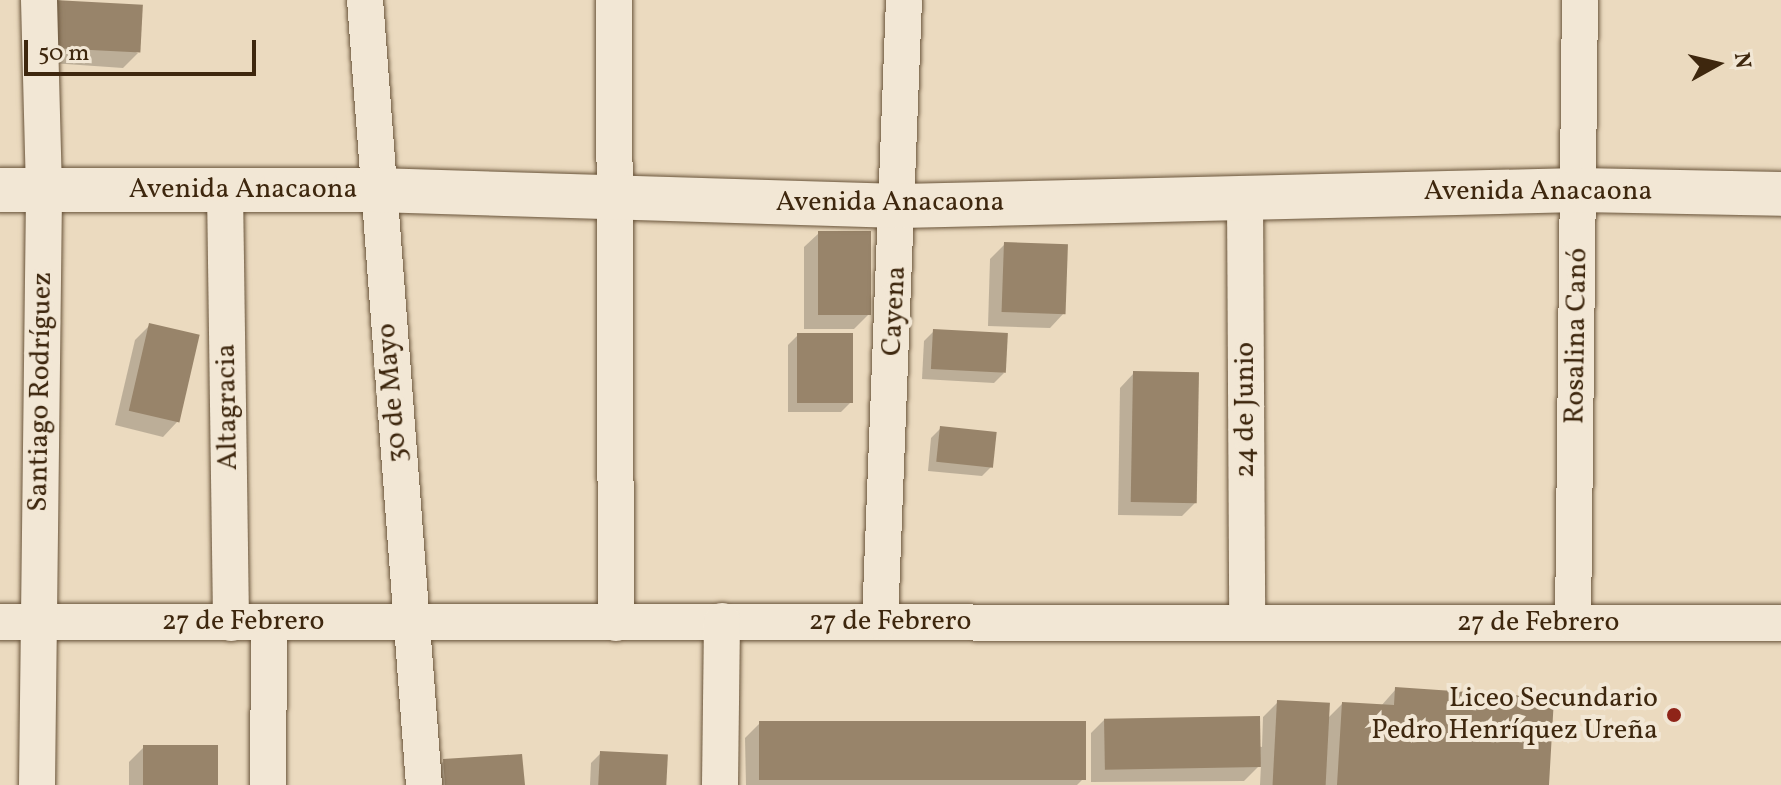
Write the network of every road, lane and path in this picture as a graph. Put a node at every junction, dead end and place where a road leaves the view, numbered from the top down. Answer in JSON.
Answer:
{"nodes":[{"id":1,"x":39,"y":0,"type":"edge"},
{"id":2,"x":365,"y":0,"type":"edge"},
{"id":3,"x":614,"y":0,"type":"edge"},
{"id":4,"x":904,"y":0,"type":"edge"},
{"id":5,"x":1580,"y":0,"type":"edge"},
{"id":6,"x":0,"y":190,"type":"edge"},
{"id":7,"x":225,"y":190,"type":"junction"},
{"id":8,"x":376,"y":190,"type":"junction"},
{"id":9,"x":1579,"y":190,"type":"junction"},
{"id":10,"x":44,"y":191,"type":"junction"},
{"id":11,"x":1781,"y":194,"type":"edge"},
{"id":12,"x":1245,"y":196,"type":"junction"},
{"id":13,"x":618,"y":200,"type":"junction"},
{"id":14,"x":900,"y":206,"type":"junction"},
{"id":15,"x":412,"y":621,"type":"junction"},
{"id":16,"x":722,"y":621,"type":"junction"},
{"id":17,"x":0,"y":622,"type":"edge"},
{"id":18,"x":36,"y":622,"type":"junction"},
{"id":19,"x":880,"y":622,"type":"junction"},
{"id":20,"x":231,"y":623,"type":"junction"},
{"id":21,"x":269,"y":623,"type":"junction"},
{"id":22,"x":616,"y":623,"type":"junction"},
{"id":23,"x":1247,"y":623,"type":"junction"},
{"id":24,"x":1573,"y":623,"type":"junction"},
{"id":25,"x":1781,"y":623,"type":"edge"},
{"id":26,"x":37,"y":785,"type":"edge"},
{"id":27,"x":268,"y":785,"type":"edge"},
{"id":28,"x":424,"y":785,"type":"edge"},
{"id":29,"x":720,"y":785,"type":"edge"}],
"edges":[{"from":1,"to":10,"type":"street","name":"Santiago Rodríguez"},
{"from":2,"to":8,"type":"street","name":"30 de Mayo"},
{"from":3,"to":13,"type":"street"},
{"from":4,"to":14,"type":"street","name":"Cayena"},
{"from":5,"to":9,"type":"street","name":"Rosalina Canó"},
{"from":6,"to":10,"type":"street","name":"Avenida Anacaona"},
{"from":7,"to":8,"type":"street","name":"Avenida Anacaona"},
{"from":7,"to":10,"type":"street","name":"Avenida Anacaona"},
{"from":7,"to":20,"type":"street","name":"Altagracia"},
{"from":8,"to":13,"type":"street","name":"Avenida Anacaona"},
{"from":8,"to":15,"type":"street","name":"30 de Mayo"},
{"from":9,"to":11,"type":"street","name":"Avenida Anacaona"},
{"from":9,"to":12,"type":"street","name":"Avenida Anacaona"},
{"from":9,"to":24,"type":"street","name":"Rosalina Canó"},
{"from":10,"to":18,"type":"street","name":"Santiago Rodríguez"},
{"from":12,"to":14,"type":"street","name":"Avenida Anacaona"},
{"from":12,"to":23,"type":"street","name":"24 de Junio"},
{"from":13,"to":14,"type":"street","name":"Avenida Anacaona"},
{"from":13,"to":22,"type":"street"},
{"from":14,"to":19,"type":"street","name":"Cayena"},
{"from":15,"to":21,"type":"street","name":"27 de Febrero"},
{"from":15,"to":22,"type":"street","name":"27 de Febrero"},
{"from":15,"to":28,"type":"street","name":"30 de Mayo"},
{"from":16,"to":19,"type":"street","name":"27 de Febrero"},
{"from":16,"to":22,"type":"street","name":"27 de Febrero"},
{"from":16,"to":29,"type":"street"},
{"from":17,"to":18,"type":"street","name":"27 de Febrero"},
{"from":18,"to":20,"type":"street","name":"27 de Febrero"},
{"from":18,"to":26,"type":"street","name":"Santiago Rodríguez"},
{"from":19,"to":23,"type":"street","name":"27 de Febrero"},
{"from":20,"to":21,"type":"street","name":"27 de Febrero"},
{"from":21,"to":27,"type":"street"},
{"from":23,"to":24,"type":"street","name":"27 de Febrero"},
{"from":24,"to":25,"type":"street","name":"27 de Febrero"}]}
